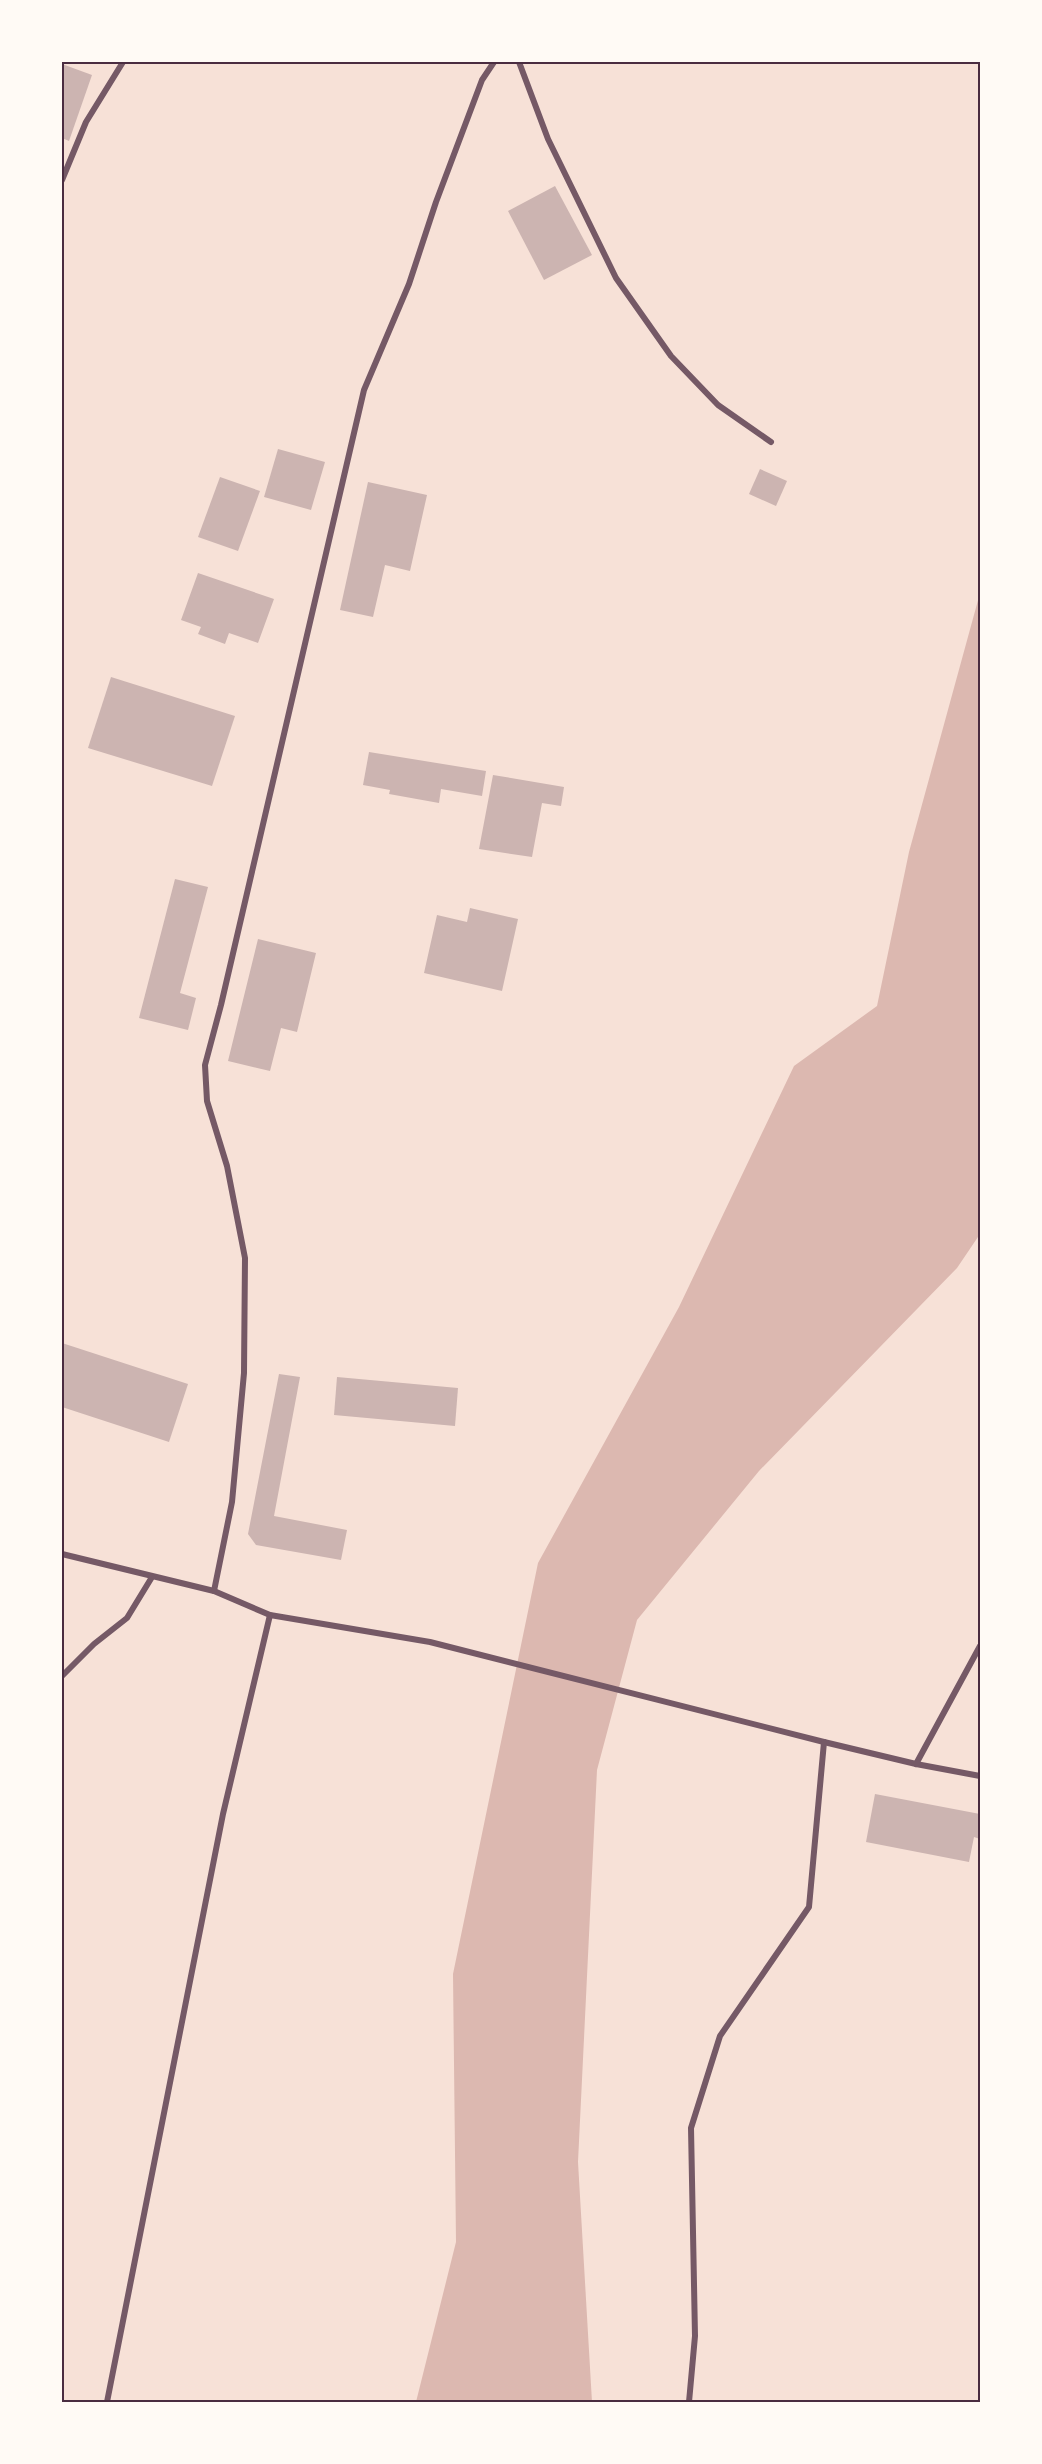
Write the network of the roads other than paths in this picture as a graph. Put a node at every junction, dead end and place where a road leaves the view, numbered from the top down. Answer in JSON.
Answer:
{"nodes":[{"id":1,"x":123,"y":62,"type":"edge"},
{"id":2,"x":494,"y":62,"type":"edge"},
{"id":3,"x":519,"y":62,"type":"edge"},
{"id":4,"x":62,"y":180,"type":"edge"},
{"id":5,"x":771,"y":442,"type":"dead end"},
{"id":6,"x":62,"y":1554,"type":"edge"},
{"id":7,"x":152,"y":1577,"type":"junction"},
{"id":8,"x":214,"y":1591,"type":"junction"},
{"id":9,"x":270,"y":1615,"type":"junction"},
{"id":10,"x":981,"y":1646,"type":"edge"},
{"id":11,"x":62,"y":1676,"type":"edge"},
{"id":12,"x":824,"y":1742,"type":"junction"},
{"id":13,"x":916,"y":1764,"type":"junction"},
{"id":14,"x":981,"y":1776,"type":"edge"},
{"id":15,"x":107,"y":2403,"type":"edge"},
{"id":16,"x":689,"y":2403,"type":"edge"}],
"edges":[{"from":1,"to":4,"type":"street"},
{"from":2,"to":8,"type":"street"},
{"from":3,"to":5,"type":"street"},
{"from":6,"to":7,"type":"street"},
{"from":7,"to":8,"type":"street"},
{"from":7,"to":11,"type":"street"},
{"from":8,"to":9,"type":"street"},
{"from":9,"to":12,"type":"street"},
{"from":9,"to":15,"type":"street"},
{"from":10,"to":13,"type":"street"},
{"from":12,"to":13,"type":"street"},
{"from":12,"to":16,"type":"street"},
{"from":13,"to":14,"type":"street"}]}
